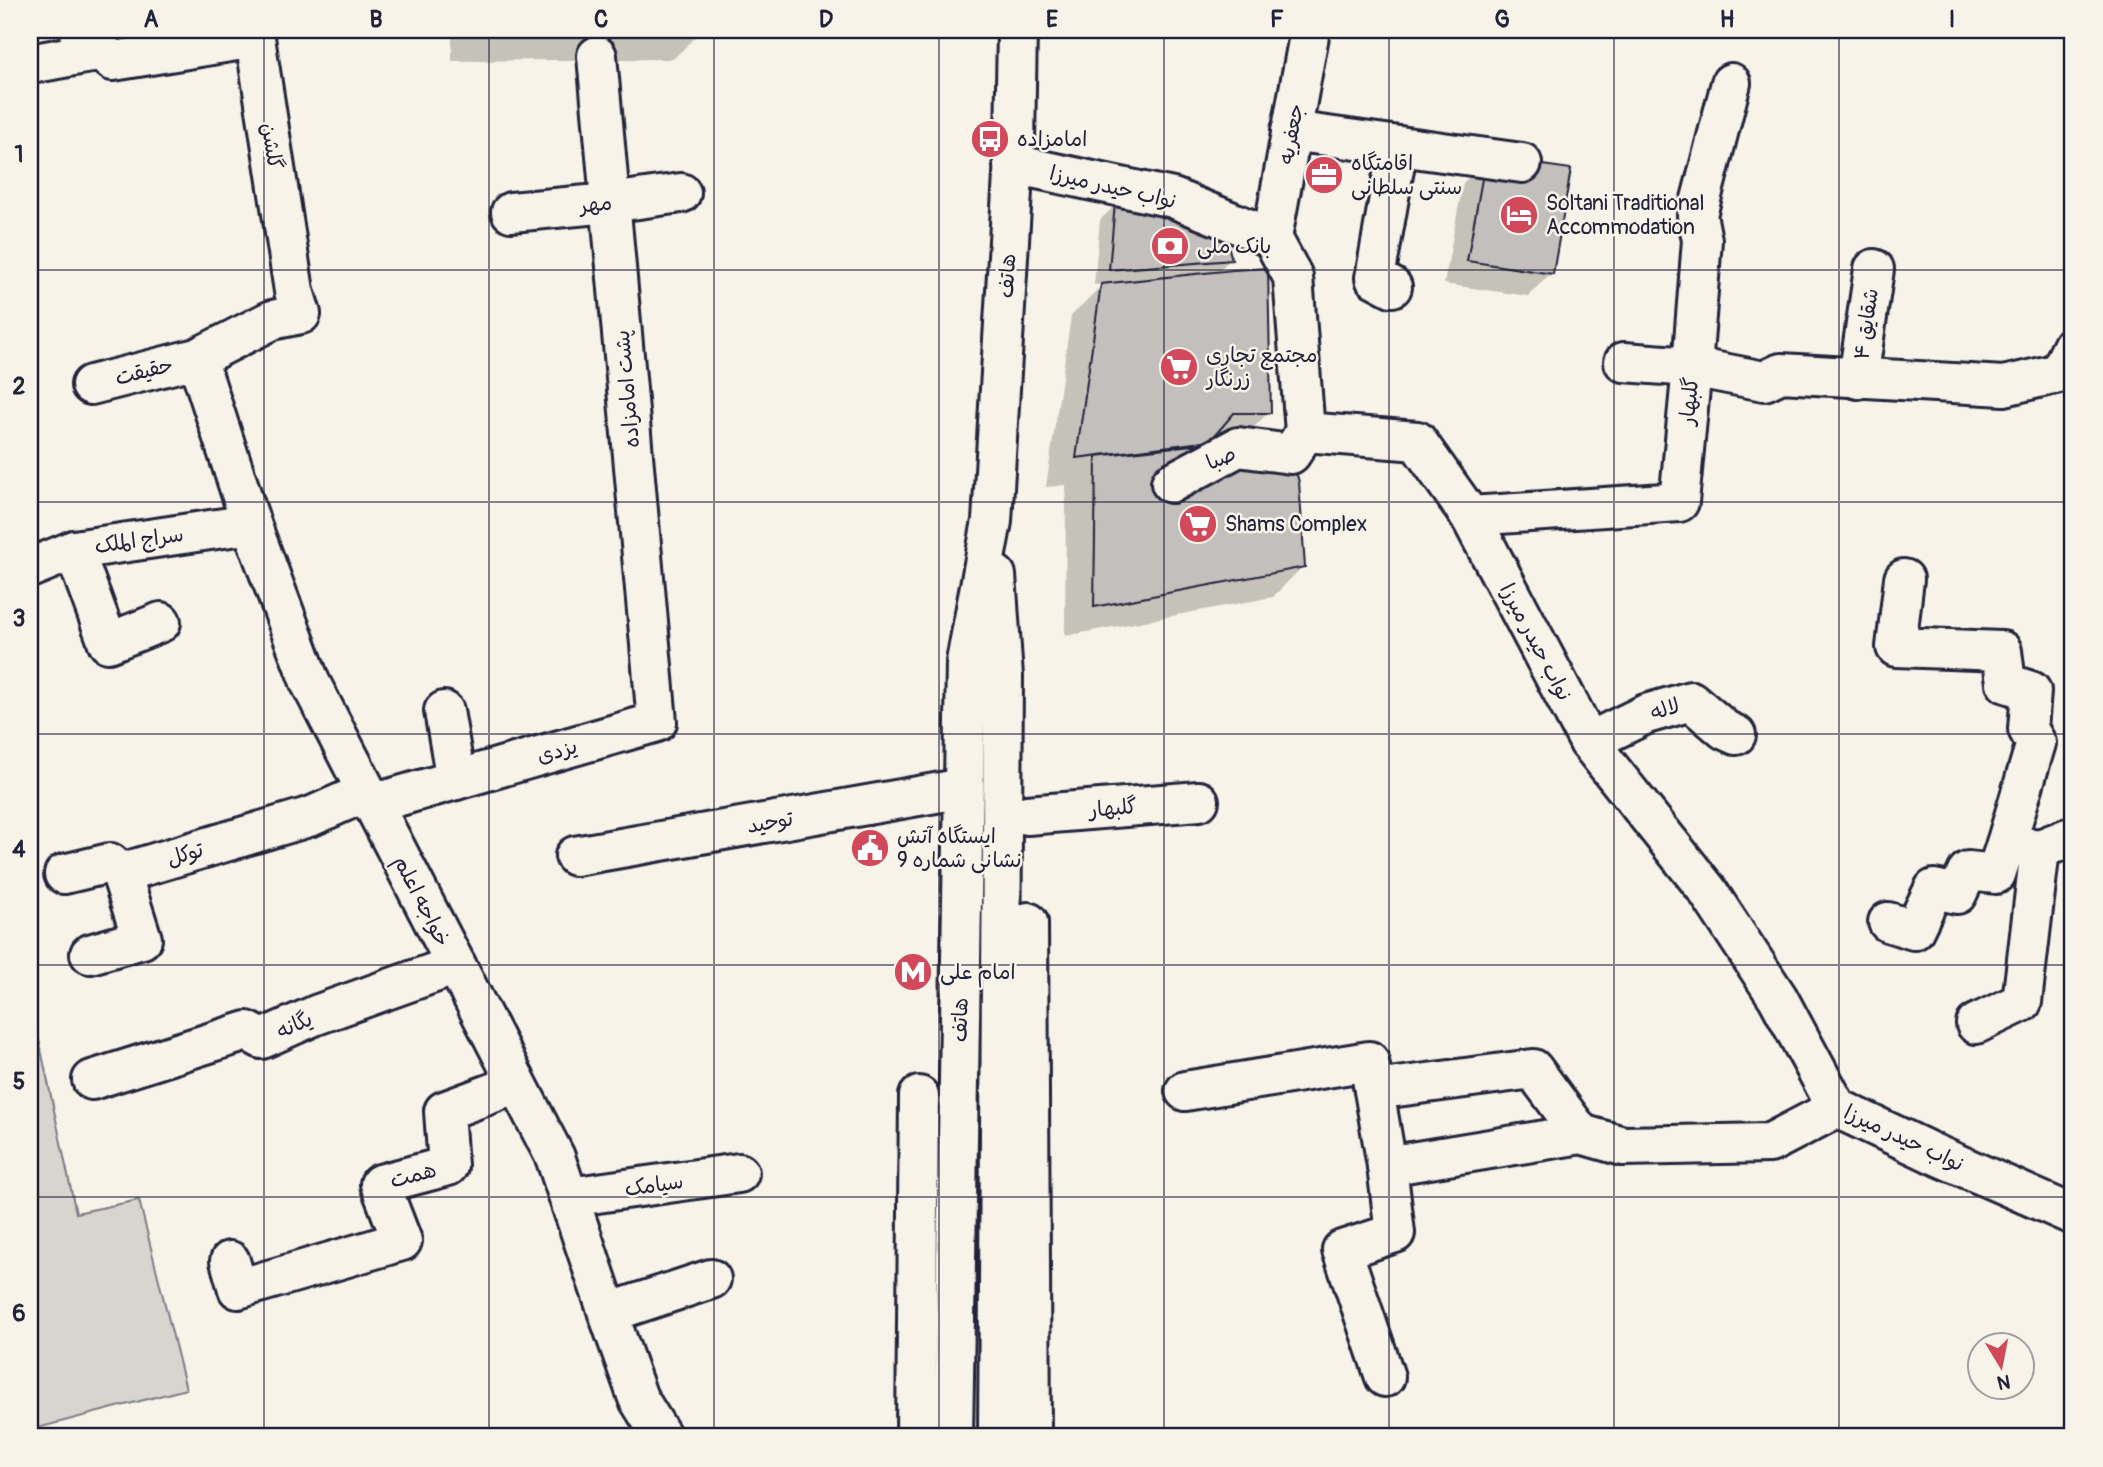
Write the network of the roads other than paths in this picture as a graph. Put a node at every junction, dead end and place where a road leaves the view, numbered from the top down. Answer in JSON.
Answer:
{"nodes":[{"id":1,"x":1017,"y":30,"type":"edge"},
{"id":2,"x":1310,"y":30,"type":"edge"},
{"id":3,"x":82,"y":42,"type":"edge"},
{"id":4,"x":597,"y":56,"type":"dead end"},
{"id":5,"x":30,"y":64,"type":"edge"},
{"id":6,"x":1731,"y":83,"type":"dead end"},
{"id":7,"x":1291,"y":131,"type":"junction"},
{"id":8,"x":1398,"y":146,"type":"junction"},
{"id":9,"x":1522,"y":163,"type":"dead end"},
{"id":10,"x":1013,"y":164,"type":"junction"},
{"id":11,"x":681,"y":193,"type":"dead end"},
{"id":12,"x":610,"y":203,"type":"junction"},
{"id":13,"x":510,"y":212,"type":"dead end"},
{"id":14,"x":1272,"y":238,"type":"junction"},
{"id":15,"x":1874,"y":269,"type":"dead end"},
{"id":16,"x":1392,"y":287,"type":"dead end"},
{"id":17,"x":2073,"y":345,"type":"edge"},
{"id":18,"x":197,"y":358,"type":"junction"},
{"id":19,"x":1624,"y":362,"type":"dead end"},
{"id":20,"x":1692,"y":368,"type":"junction"},
{"id":21,"x":1858,"y":379,"type":"junction"},
{"id":22,"x":90,"y":384,"type":"dead end"},
{"id":23,"x":1305,"y":432,"type":"junction"},
{"id":24,"x":1171,"y":483,"type":"dead end"},
{"id":25,"x":1470,"y":516,"type":"junction"},
{"id":26,"x":992,"y":521,"type":"junction"},
{"id":27,"x":251,"y":524,"type":"junction"},
{"id":28,"x":74,"y":550,"type":"junction"},
{"id":29,"x":30,"y":568,"type":"edge"},
{"id":30,"x":1904,"y":579,"type":"dead end"},
{"id":31,"x":161,"y":622,"type":"dead end"},
{"id":32,"x":1003,"y":677,"type":"junction"},
{"id":33,"x":444,"y":711,"type":"dead end"},
{"id":34,"x":657,"y":722,"type":"joint"},
{"id":35,"x":1736,"y":734,"type":"dead end"},
{"id":36,"x":1589,"y":742,"type":"junction"},
{"id":37,"x":456,"y":780,"type":"junction"},
{"id":38,"x":964,"y":788,"type":"junction"},
{"id":39,"x":369,"y":798,"type":"junction"},
{"id":40,"x":1199,"y":801,"type":"dead end"},
{"id":41,"x":1027,"y":816,"type":"junction"},
{"id":42,"x":2040,"y":843,"type":"edge"},
{"id":43,"x":575,"y":856,"type":"dead end"},
{"id":44,"x":121,"y":873,"type":"junction"},
{"id":45,"x":64,"y":874,"type":"dead end"},
{"id":46,"x":1888,"y":922,"type":"dead end"},
{"id":47,"x":89,"y":954,"type":"dead end"},
{"id":48,"x":456,"y":965,"type":"junction"},
{"id":49,"x":1976,"y":1024,"type":"dead end"},
{"id":50,"x":92,"y":1080,"type":"dead end"},
{"id":51,"x":517,"y":1084,"type":"junction"},
{"id":52,"x":1185,"y":1090,"type":"dead end"},
{"id":53,"x":1374,"y":1090,"type":"junction"},
{"id":54,"x":919,"y":1096,"type":"dead end"},
{"id":55,"x":1837,"y":1108,"type":"junction"},
{"id":56,"x":1581,"y":1134,"type":"junction"},
{"id":57,"x":1387,"y":1166,"type":"junction"},
{"id":58,"x":739,"y":1173,"type":"dead end"},
{"id":59,"x":569,"y":1197,"type":"junction"},
{"id":60,"x":2073,"y":1215,"type":"edge"},
{"id":61,"x":230,"y":1261,"type":"dead end"},
{"id":62,"x":711,"y":1279,"type":"dead end"},
{"id":63,"x":608,"y":1313,"type":"junction"},
{"id":64,"x":1385,"y":1377,"type":"dead end"},
{"id":65,"x":662,"y":1437,"type":"edge"},
{"id":66,"x":916,"y":1437,"type":"edge"},
{"id":67,"x":953,"y":1437,"type":"edge"},
{"id":68,"x":998,"y":1437,"type":"edge"},
{"id":69,"x":1031,"y":1437,"type":"edge"}],
"edges":[{"from":1,"to":10,"type":"street","name":"هاتف"},
{"from":2,"to":7,"type":"street","name":"جعفریه"},
{"from":3,"to":5,"type":"street","name":"گلشن"},
{"from":3,"to":18,"type":"street","name":"گلشن"},
{"from":4,"to":12,"type":"street","name":"پشت امامزاده"},
{"from":6,"to":20,"type":"street"},
{"from":7,"to":8,"type":"street"},
{"from":7,"to":14,"type":"street","name":"جعفریه"},
{"from":8,"to":9,"type":"street"},
{"from":8,"to":16,"type":"street"},
{"from":10,"to":14,"type":"street","name":"نواب حیدر میرزا"},
{"from":10,"to":26,"type":"street","name":"هاتف"},
{"from":11,"to":12,"type":"street","name":"مهر"},
{"from":12,"to":13,"type":"street","name":"مهر"},
{"from":12,"to":34,"type":"street","name":"پشت امامزاده"},
{"from":14,"to":23,"type":"street"},
{"from":15,"to":21,"type":"street","name":"شقایق ۴"},
{"from":17,"to":21,"type":"street","name":"گلبهار"},
{"from":18,"to":22,"type":"street","name":"حقیقت"},
{"from":18,"to":27,"type":"street","name":"خواجه اعلم"},
{"from":19,"to":20,"type":"street"},
{"from":20,"to":21,"type":"street","name":"گلبهار"},
{"from":20,"to":25,"type":"street","name":"گلبهار"},
{"from":23,"to":24,"type":"street","name":"صبا"},
{"from":23,"to":25,"type":"street","name":"نواب حیدر میرزا"},
{"from":25,"to":36,"type":"street","name":"نواب حیدر میرزا"},
{"from":26,"to":32,"type":"street","name":"هاتف"},
{"from":26,"to":38,"type":"street","name":"هاتف"},
{"from":27,"to":28,"type":"street","name":"سراج الملک"},
{"from":27,"to":39,"type":"street","name":"خواجه اعلم"},
{"from":28,"to":29,"type":"street","name":"سراج الملک"},
{"from":28,"to":31,"type":"street"},
{"from":30,"to":42,"type":"street"},
{"from":32,"to":41,"type":"street"},
{"from":32,"to":68,"type":"street","name":"هاتف"},
{"from":33,"to":37,"type":"street"},
{"from":34,"to":37,"type":"street","name":"یزدی"},
{"from":35,"to":36,"type":"street","name":"لاله"},
{"from":36,"to":55,"type":"street","name":"نواب حیدر میرزا"},
{"from":37,"to":39,"type":"street","name":"یزدی"},
{"from":38,"to":43,"type":"street","name":"توحید"},
{"from":38,"to":67,"type":"street","name":"هاتف"},
{"from":39,"to":44,"type":"street","name":"توکل"},
{"from":39,"to":48,"type":"street","name":"خواجه اعلم"},
{"from":40,"to":41,"type":"street","name":"گلبهار"},
{"from":41,"to":69,"type":"street"},
{"from":42,"to":46,"type":"street"},
{"from":42,"to":49,"type":"street"},
{"from":44,"to":45,"type":"street"},
{"from":44,"to":47,"type":"street"},
{"from":48,"to":50,"type":"street","name":"یگانه"},
{"from":48,"to":51,"type":"street","name":"خواجه اعلم"},
{"from":51,"to":59,"type":"street","name":"خواجه اعلم"},
{"from":51,"to":61,"type":"street","name":"همت"},
{"from":52,"to":53,"type":"street"},
{"from":53,"to":56,"type":"street"},
{"from":53,"to":57,"type":"street"},
{"from":54,"to":66,"type":"street"},
{"from":55,"to":56,"type":"street"},
{"from":55,"to":60,"type":"street","name":"نواب حیدر میرزا"},
{"from":56,"to":57,"type":"street"},
{"from":57,"to":64,"type":"street"},
{"from":58,"to":59,"type":"street","name":"سیامک"},
{"from":59,"to":63,"type":"street","name":"خواجه اعلم"},
{"from":62,"to":63,"type":"street"},
{"from":63,"to":65,"type":"street","name":"خواجه اعلم"}]}
